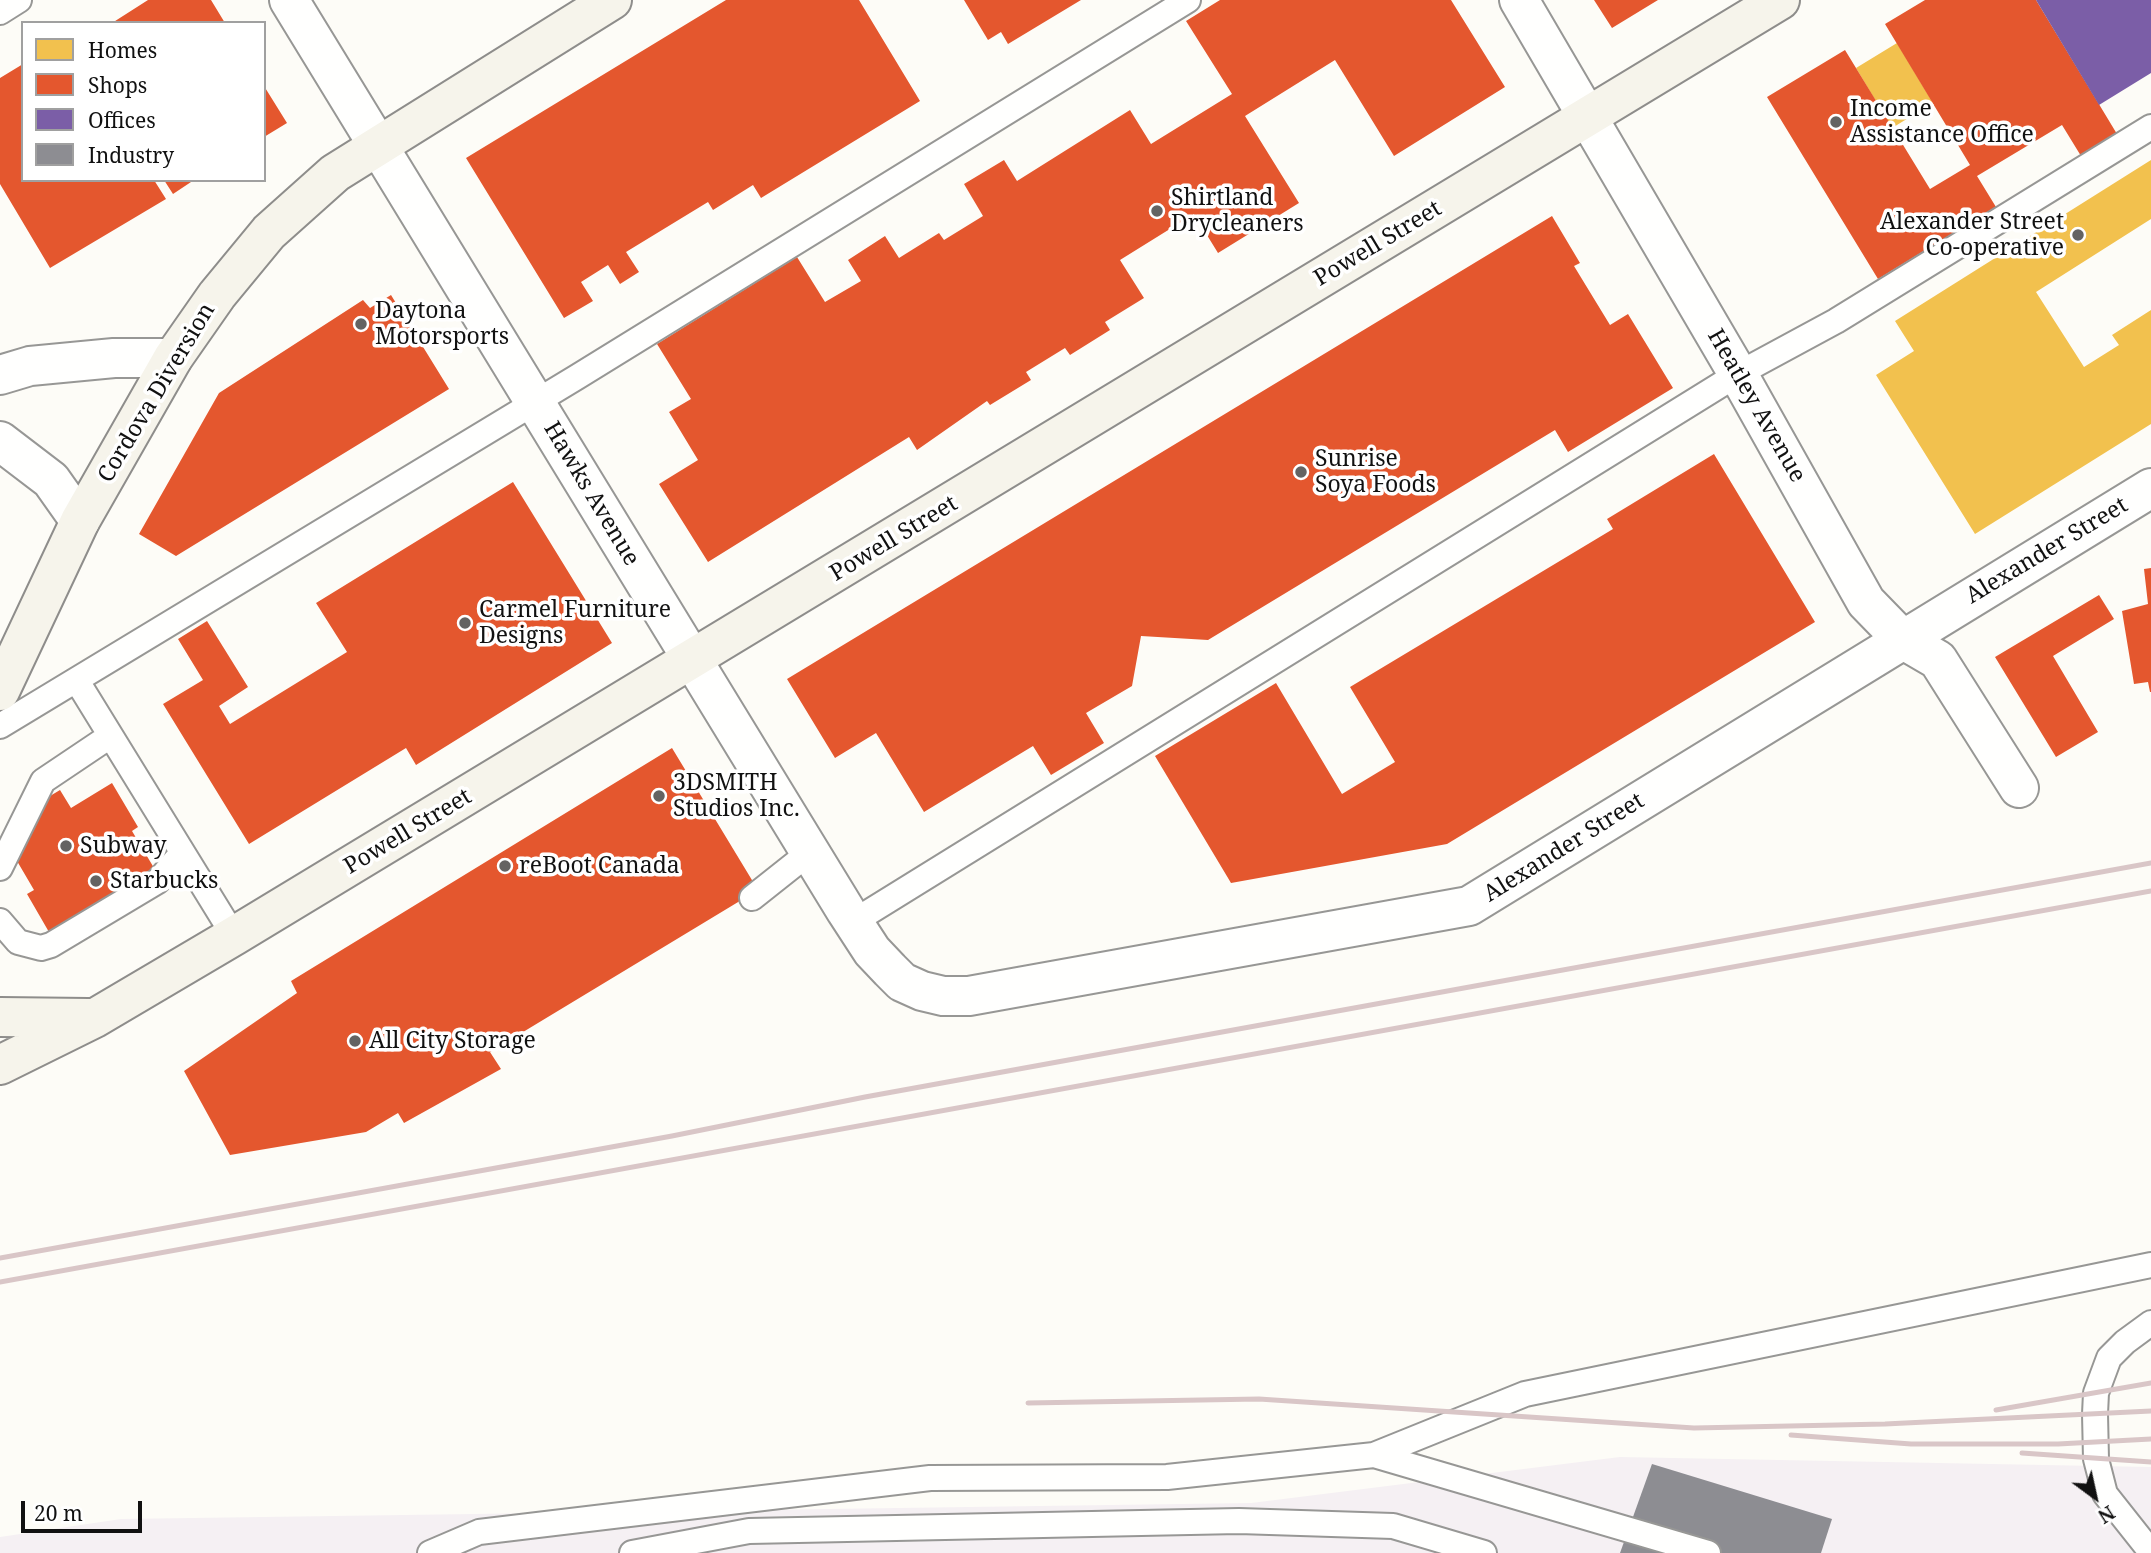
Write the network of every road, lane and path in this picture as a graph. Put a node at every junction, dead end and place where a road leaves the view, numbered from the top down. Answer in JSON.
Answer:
{"nodes":[{"id":1,"x":19,"y":0,"type":"edge"},
{"id":2,"x":289,"y":0,"type":"edge"},
{"id":3,"x":612,"y":0,"type":"edge"},
{"id":4,"x":1188,"y":0,"type":"edge"},
{"id":5,"x":1519,"y":0,"type":"edge"},
{"id":6,"x":1780,"y":0,"type":"edge"},
{"id":7,"x":0,"y":12,"type":"edge"},
{"id":8,"x":1588,"y":117,"type":"junction"},
{"id":9,"x":2151,"y":127,"type":"edge"},
{"id":10,"x":379,"y":145,"type":"junction"},
{"id":11,"x":173,"y":358,"type":"junction"},
{"id":12,"x":1738,"y":374,"type":"junction"},
{"id":13,"x":0,"y":375,"type":"edge"},
{"id":14,"x":535,"y":402,"type":"junction"},
{"id":15,"x":0,"y":441,"type":"edge"},
{"id":16,"x":2151,"y":488,"type":"edge"},
{"id":17,"x":80,"y":521,"type":"junction"},
{"id":18,"x":1902,"y":639,"type":"junction"},
{"id":19,"x":693,"y":660,"type":"junction"},
{"id":20,"x":77,"y":681,"type":"junction"},
{"id":21,"x":0,"y":691,"type":"edge"},
{"id":22,"x":0,"y":726,"type":"edge"},
{"id":23,"x":110,"y":736,"type":"junction"},
{"id":24,"x":2019,"y":788,"type":"dead end"},
{"id":25,"x":810,"y":852,"type":"junction"},
{"id":26,"x":182,"y":853,"type":"junction"},
{"id":27,"x":0,"y":868,"type":"edge"},
{"id":28,"x":752,"y":898,"type":"dead end"},
{"id":29,"x":0,"y":921,"type":"edge"},
{"id":30,"x":853,"y":922,"type":"junction"},
{"id":31,"x":234,"y":936,"type":"junction"},
{"id":32,"x":902,"y":982,"type":"joint"},
{"id":33,"x":0,"y":1017,"type":"edge"},
{"id":34,"x":95,"y":1018,"type":"junction"},
{"id":35,"x":0,"y":1065,"type":"edge"},
{"id":36,"x":2151,"y":1265,"type":"edge"},
{"id":37,"x":2151,"y":1324,"type":"edge"},
{"id":38,"x":1374,"y":1455,"type":"junction"},
{"id":39,"x":2151,"y":1552,"type":"edge"},
{"id":40,"x":430,"y":1553,"type":"edge"},
{"id":41,"x":632,"y":1553,"type":"edge"},
{"id":42,"x":1484,"y":1553,"type":"edge"},
{"id":43,"x":1709,"y":1553,"type":"edge"}],
"edges":[{"from":1,"to":7,"type":"lane"},
{"from":2,"to":10,"type":"street","name":"Hawks Avenue"},
{"from":3,"to":10,"type":"main road","name":"Cordova Diversion"},
{"from":4,"to":14,"type":"lane"},
{"from":5,"to":8,"type":"street","name":"Heatley Avenue"},
{"from":6,"to":8,"type":"main road","name":"Powell Street"},
{"from":8,"to":12,"type":"street","name":"Heatley Avenue"},
{"from":8,"to":19,"type":"main road","name":"Powell Street"},
{"from":9,"to":12,"type":"lane"},
{"from":10,"to":11,"type":"main road","name":"Cordova Diversion"},
{"from":10,"to":14,"type":"street","name":"Hawks Avenue"},
{"from":11,"to":13,"type":"street"},
{"from":11,"to":17,"type":"main road","name":"Cordova Diversion"},
{"from":12,"to":18,"type":"street","name":"Heatley Avenue"},
{"from":12,"to":30,"type":"lane"},
{"from":14,"to":19,"type":"street","name":"Hawks Avenue"},
{"from":14,"to":20,"type":"lane"},
{"from":15,"to":17,"type":"street"},
{"from":16,"to":18,"type":"street","name":"Alexander Street"},
{"from":17,"to":21,"type":"main road","name":"Cordova Diversion"},
{"from":18,"to":24,"type":"street","name":"Heatley Avenue"},
{"from":18,"to":32,"type":"street","name":"Alexander Street"},
{"from":19,"to":25,"type":"street","name":"Hawks Avenue"},
{"from":19,"to":31,"type":"main road","name":"Powell Street"},
{"from":20,"to":22,"type":"lane"},
{"from":20,"to":23,"type":"lane"},
{"from":23,"to":26,"type":"lane"},
{"from":23,"to":27,"type":"lane"},
{"from":25,"to":28,"type":"lane"},
{"from":25,"to":30,"type":"street","name":"Hawks Avenue"},
{"from":26,"to":29,"type":"lane"},
{"from":26,"to":31,"type":"lane"},
{"from":30,"to":32,"type":"street","name":"Hawks Avenue"},
{"from":31,"to":34,"type":"main road","name":"Powell Street"},
{"from":33,"to":34,"type":"main road"},
{"from":34,"to":35,"type":"main road","name":"Powell Street"},
{"from":36,"to":38,"type":"lane"},
{"from":37,"to":39,"type":"lane"},
{"from":38,"to":40,"type":"lane"},
{"from":38,"to":43,"type":"lane"},
{"from":41,"to":42,"type":"lane"}]}
